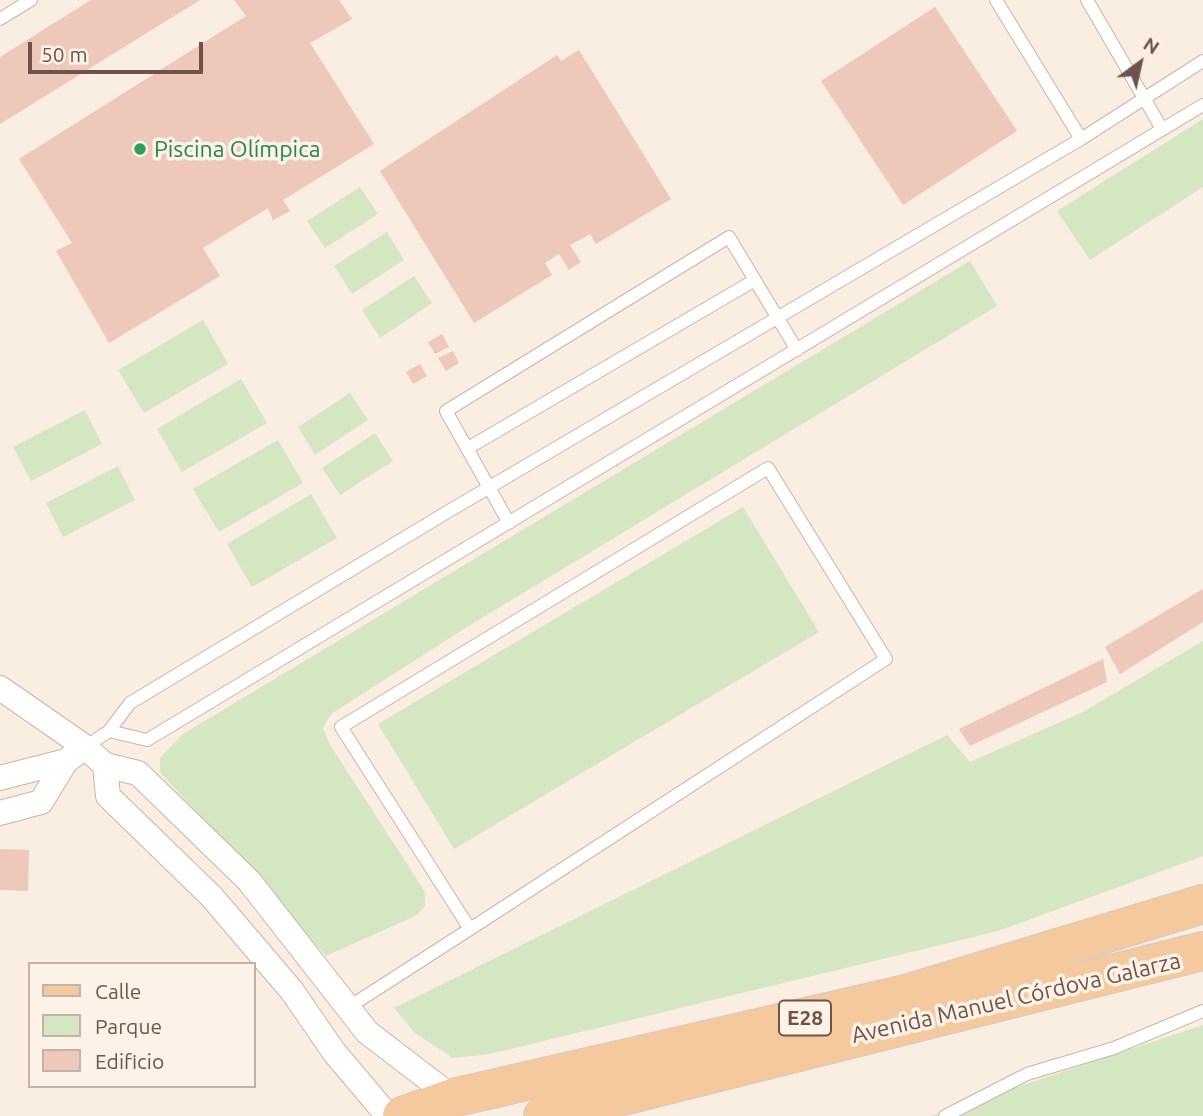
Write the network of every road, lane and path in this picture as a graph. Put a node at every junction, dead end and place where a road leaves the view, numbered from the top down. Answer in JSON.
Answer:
{"nodes":[{"id":1,"x":31,"y":0,"type":"edge"},
{"id":2,"x":996,"y":0,"type":"edge"},
{"id":3,"x":1087,"y":0,"type":"edge"},
{"id":4,"x":0,"y":19,"type":"edge"},
{"id":5,"x":1203,"y":61,"type":"edge"},
{"id":6,"x":1144,"y":98,"type":"junction"},
{"id":7,"x":1203,"y":105,"type":"edge"},
{"id":8,"x":1162,"y":129,"type":"junction"},
{"id":9,"x":1082,"y":139,"type":"junction"},
{"id":10,"x":755,"y":279,"type":"junction"},
{"id":11,"x":778,"y":318,"type":"junction"},
{"id":12,"x":797,"y":350,"type":"junction"},
{"id":13,"x":468,"y":448,"type":"junction"},
{"id":14,"x":490,"y":487,"type":"junction"},
{"id":15,"x":509,"y":523,"type":"junction"},
{"id":16,"x":5,"y":695,"type":"edge"},
{"id":17,"x":109,"y":731,"type":"junction"},
{"id":18,"x":76,"y":754,"type":"junction"},
{"id":19,"x":105,"y":765,"type":"junction"},
{"id":20,"x":0,"y":778,"type":"edge"},
{"id":21,"x":0,"y":813,"type":"edge"},
{"id":22,"x":1203,"y":904,"type":"edge"},
{"id":23,"x":470,"y":929,"type":"junction"},
{"id":24,"x":1203,"y":951,"type":"edge"},
{"id":25,"x":349,"y":1007,"type":"junction"},
{"id":26,"x":1203,"y":1011,"type":"edge"},
{"id":27,"x":453,"y":1098,"type":"junction"},
{"id":28,"x":388,"y":1116,"type":"edge"},
{"id":29,"x":402,"y":1116,"type":"edge"},
{"id":30,"x":543,"y":1116,"type":"edge"},
{"id":31,"x":945,"y":1116,"type":"edge"}],
"edges":[{"from":1,"to":4,"type":"lane"},
{"from":2,"to":9,"type":"lane"},
{"from":3,"to":6,"type":"lane"},
{"from":5,"to":6,"type":"lane"},
{"from":6,"to":8,"type":"lane"},
{"from":6,"to":9,"type":"lane"},
{"from":7,"to":8,"type":"lane"},
{"from":8,"to":12,"type":"lane"},
{"from":9,"to":11,"type":"lane"},
{"from":10,"to":11,"type":"lane"},
{"from":10,"to":13,"type":"lane"},
{"from":10,"to":13,"type":"lane"},
{"from":11,"to":12,"type":"lane"},
{"from":11,"to":14,"type":"lane"},
{"from":12,"to":15,"type":"lane"},
{"from":13,"to":14,"type":"lane"},
{"from":14,"to":15,"type":"lane"},
{"from":14,"to":17,"type":"lane"},
{"from":15,"to":17,"type":"lane"},
{"from":16,"to":18,"type":"street"},
{"from":17,"to":18,"type":"lane"},
{"from":18,"to":19,"type":"street"},
{"from":18,"to":20,"type":"street"},
{"from":18,"to":21,"type":"street"},
{"from":19,"to":25,"type":"street"},
{"from":19,"to":28,"type":"street"},
{"from":22,"to":27,"type":"main road","name":"Avenida Manuel Córdova Galarza","number":"E28"},
{"from":23,"to":23,"type":"lane"},
{"from":23,"to":25,"type":"lane"},
{"from":24,"to":30,"type":"main road","name":"Avenida Manuel Córdova Galarza","number":"E28"},
{"from":25,"to":27,"type":"street"},
{"from":26,"to":31,"type":"lane"},
{"from":27,"to":29,"type":"main road","name":"Avenida Manuel Córdova Galarza","number":"E28"}]}
